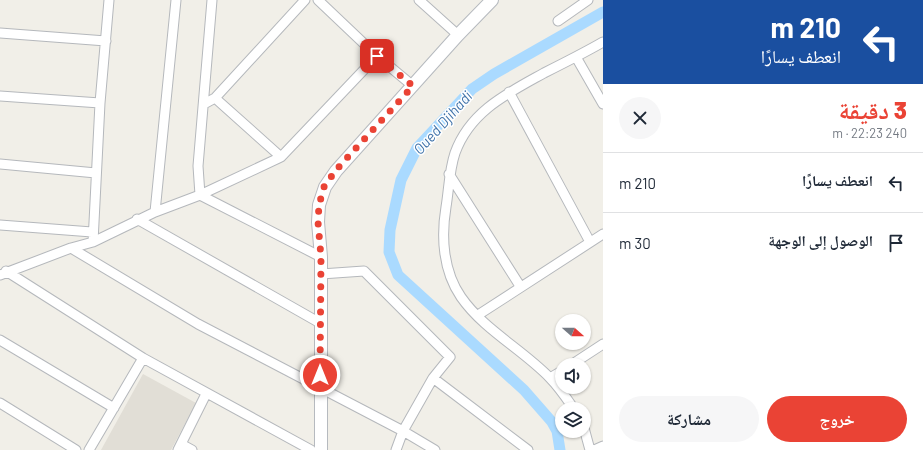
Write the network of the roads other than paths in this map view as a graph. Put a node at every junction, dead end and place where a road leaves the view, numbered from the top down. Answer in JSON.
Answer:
{"nodes":[{"id":1,"x":109,"y":0,"type":"edge"},
{"id":2,"x":176,"y":0,"type":"edge"},
{"id":3,"x":212,"y":0,"type":"edge"},
{"id":4,"x":305,"y":0,"type":"edge"},
{"id":5,"x":318,"y":0,"type":"edge"},
{"id":6,"x":418,"y":0,"type":"edge"},
{"id":7,"x":492,"y":0,"type":"edge"},
{"id":8,"x":588,"y":0,"type":"edge"},
{"id":9,"x":558,"y":21,"type":"dead end"},
{"id":10,"x":0,"y":33,"type":"edge"},
{"id":11,"x":458,"y":35,"type":"junction"},
{"id":12,"x":106,"y":41,"type":"junction"},
{"id":13,"x":603,"y":42,"type":"edge"},
{"id":14,"x":377,"y":56,"type":"junction"},
{"id":15,"x":576,"y":57,"type":"junction"},
{"id":16,"x":413,"y":86,"type":"junction"},
{"id":17,"x":509,"y":92,"type":"junction"},
{"id":18,"x":0,"y":96,"type":"edge"},
{"id":19,"x":215,"y":98,"type":"junction"},
{"id":20,"x":100,"y":103,"type":"junction"},
{"id":21,"x":204,"y":104,"type":"junction"},
{"id":22,"x":603,"y":104,"type":"edge"},
{"id":23,"x":281,"y":157,"type":"junction"},
{"id":24,"x":0,"y":164,"type":"edge"},
{"id":25,"x":96,"y":173,"type":"junction"},
{"id":26,"x":449,"y":174,"type":"junction"},
{"id":27,"x":200,"y":195,"type":"junction"},
{"id":28,"x":155,"y":212,"type":"junction"},
{"id":29,"x":138,"y":219,"type":"junction"},
{"id":30,"x":0,"y":225,"type":"edge"},
{"id":31,"x":92,"y":232,"type":"junction"},
{"id":32,"x":603,"y":234,"type":"edge"},
{"id":33,"x":93,"y":242,"type":"junction"},
{"id":34,"x":590,"y":242,"type":"junction"},
{"id":35,"x":70,"y":248,"type":"junction"},
{"id":36,"x":321,"y":257,"type":"junction"},
{"id":37,"x":3,"y":273,"type":"edge"},
{"id":38,"x":321,"y":274,"type":"junction"},
{"id":39,"x":520,"y":286,"type":"junction"},
{"id":40,"x":478,"y":315,"type":"junction"},
{"id":41,"x":320,"y":322,"type":"junction"},
{"id":42,"x":0,"y":340,"type":"edge"},
{"id":43,"x":603,"y":344,"type":"edge"},
{"id":44,"x":143,"y":358,"type":"junction"},
{"id":45,"x":581,"y":358,"type":"edge"},
{"id":46,"x":555,"y":375,"type":"edge"},
{"id":47,"x":433,"y":378,"type":"junction"},
{"id":48,"x":550,"y":378,"type":"junction"},
{"id":49,"x":320,"y":388,"type":"junction"},
{"id":50,"x":206,"y":394,"type":"junction"},
{"id":51,"x":569,"y":402,"type":"edge"},
{"id":52,"x":0,"y":403,"type":"edge"},
{"id":53,"x":114,"y":408,"type":"junction"},
{"id":54,"x":403,"y":431,"type":"junction"},
{"id":55,"x":587,"y":438,"type":"edge"},
{"id":56,"x":603,"y":446,"type":"edge"},
{"id":57,"x":179,"y":447,"type":"edge"},
{"id":58,"x":76,"y":450,"type":"edge"},
{"id":59,"x":89,"y":450,"type":"edge"},
{"id":60,"x":192,"y":450,"type":"edge"},
{"id":61,"x":311,"y":450,"type":"edge"},
{"id":62,"x":321,"y":450,"type":"edge"},
{"id":63,"x":396,"y":450,"type":"edge"},
{"id":64,"x":435,"y":450,"type":"edge"},
{"id":65,"x":528,"y":450,"type":"edge"},
{"id":66,"x":590,"y":450,"type":"edge"},
{"id":67,"x":594,"y":450,"type":"edge"}],
"edges":[{"from":1,"to":12,"type":"street"},
{"from":2,"to":28,"type":"street"},
{"from":3,"to":21,"type":"street"},
{"from":4,"to":19,"type":"street"},
{"from":5,"to":14,"type":"street"},
{"from":6,"to":11,"type":"street"},
{"from":7,"to":11,"type":"street"},
{"from":8,"to":9,"type":"street"},
{"from":10,"to":12,"type":"street"},
{"from":11,"to":16,"type":"street"},
{"from":12,"to":20,"type":"street"},
{"from":13,"to":15,"type":"street"},
{"from":14,"to":16,"type":"street"},
{"from":14,"to":23,"type":"street"},
{"from":15,"to":17,"type":"street"},
{"from":15,"to":22,"type":"street"},
{"from":16,"to":36,"type":"street"},
{"from":17,"to":26,"type":"street"},
{"from":17,"to":34,"type":"street"},
{"from":18,"to":20,"type":"street"},
{"from":19,"to":21,"type":"street"},
{"from":19,"to":23,"type":"street"},
{"from":20,"to":25,"type":"street"},
{"from":21,"to":27,"type":"street"},
{"from":23,"to":27,"type":"street"},
{"from":24,"to":25,"type":"street"},
{"from":25,"to":31,"type":"street"},
{"from":26,"to":39,"type":"street"},
{"from":26,"to":40,"type":"street"},
{"from":27,"to":28,"type":"street"},
{"from":27,"to":36,"type":"street"},
{"from":28,"to":29,"type":"street"},
{"from":29,"to":33,"type":"street"},
{"from":29,"to":41,"type":"street"},
{"from":30,"to":31,"type":"street"},
{"from":31,"to":33,"type":"street"},
{"from":32,"to":34,"type":"street"},
{"from":33,"to":35,"type":"street"},
{"from":34,"to":39,"type":"street"},
{"from":35,"to":37,"type":"street"},
{"from":35,"to":49,"type":"street"},
{"from":36,"to":38,"type":"street"},
{"from":37,"to":44,"type":"street"},
{"from":38,"to":41,"type":"street"},
{"from":38,"to":47,"type":"street"},
{"from":39,"to":40,"type":"street"},
{"from":40,"to":48,"type":"street"},
{"from":41,"to":49,"type":"street"},
{"from":42,"to":53,"type":"street"},
{"from":43,"to":45,"type":"street"},
{"from":44,"to":50,"type":"street"},
{"from":44,"to":53,"type":"street"},
{"from":46,"to":48,"type":"street"},
{"from":47,"to":54,"type":"street"},
{"from":47,"to":65,"type":"street"},
{"from":48,"to":51,"type":"street"},
{"from":49,"to":54,"type":"street"},
{"from":49,"to":62,"type":"street"},
{"from":50,"to":57,"type":"street"},
{"from":50,"to":61,"type":"street"},
{"from":52,"to":58,"type":"street"},
{"from":53,"to":59,"type":"street"},
{"from":54,"to":63,"type":"street"},
{"from":54,"to":64,"type":"street"},
{"from":55,"to":66,"type":"street"},
{"from":56,"to":67,"type":"street"},
{"from":57,"to":60,"type":"street"}]}
